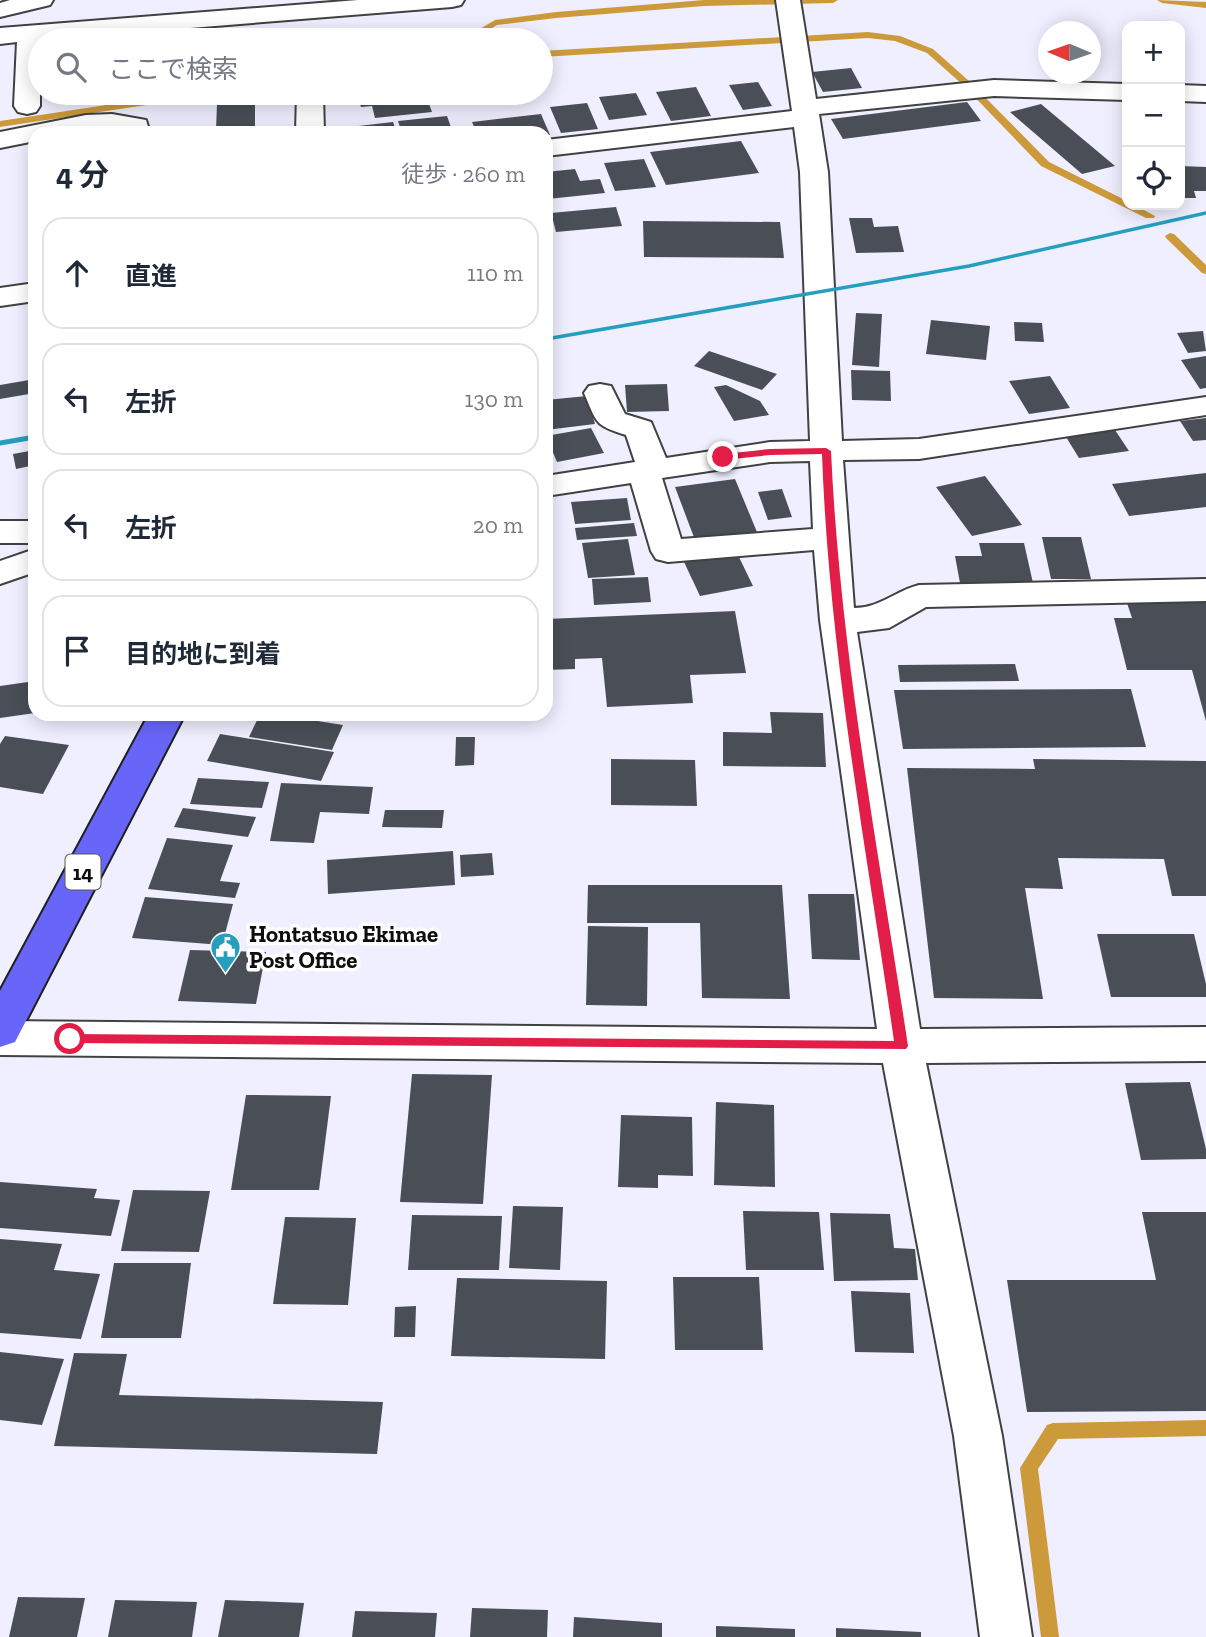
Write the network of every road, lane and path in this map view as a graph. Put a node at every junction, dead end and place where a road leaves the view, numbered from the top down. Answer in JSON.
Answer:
{"nodes":[{"id":1,"x":41,"y":0,"type":"edge"},
{"id":2,"x":452,"y":0,"type":"edge"},
{"id":3,"x":788,"y":0,"type":"edge"},
{"id":4,"x":310,"y":6,"type":"edge"},
{"id":5,"x":0,"y":10,"type":"edge"},
{"id":6,"x":198,"y":28,"type":"edge"},
{"id":7,"x":310,"y":28,"type":"edge"},
{"id":8,"x":28,"y":34,"type":"edge"},
{"id":9,"x":0,"y":36,"type":"edge"},
{"id":10,"x":28,"y":82,"type":"edge"},
{"id":11,"x":1122,"y":92,"type":"edge"},
{"id":12,"x":1185,"y":93,"type":"edge"},
{"id":13,"x":1206,"y":94,"type":"edge"},
{"id":14,"x":310,"y":105,"type":"edge"},
{"id":15,"x":27,"y":106,"type":"dead end"},
{"id":16,"x":804,"y":113,"type":"junction"},
{"id":17,"x":75,"y":126,"type":"edge"},
{"id":18,"x":136,"y":126,"type":"edge"},
{"id":19,"x":310,"y":126,"type":"edge"},
{"id":20,"x":28,"y":135,"type":"edge"},
{"id":21,"x":0,"y":140,"type":"edge"},
{"id":22,"x":553,"y":147,"type":"edge"},
{"id":23,"x":28,"y":293,"type":"edge"},
{"id":24,"x":0,"y":297,"type":"edge"},
{"id":25,"x":600,"y":393,"type":"dead end"},
{"id":26,"x":1206,"y":406,"type":"edge"},
{"id":27,"x":826,"y":451,"type":"junction"},
{"id":28,"x":648,"y":469,"type":"junction"},
{"id":29,"x":553,"y":485,"type":"edge"},
{"id":30,"x":0,"y":532,"type":"edge"},
{"id":31,"x":28,"y":533,"type":"edge"},
{"id":32,"x":830,"y":538,"type":"junction"},
{"id":33,"x":28,"y":563,"type":"edge"},
{"id":34,"x":0,"y":573,"type":"edge"},
{"id":35,"x":1206,"y":590,"type":"edge"},
{"id":36,"x":838,"y":620,"type":"junction"},
{"id":37,"x":163,"y":721,"type":"edge"},
{"id":38,"x":0,"y":1030,"type":"edge"},
{"id":39,"x":0,"y":1038,"type":"edge"},
{"id":40,"x":1206,"y":1044,"type":"edge"},
{"id":41,"x":901,"y":1046,"type":"junction"},
{"id":42,"x":1006,"y":1637,"type":"edge"}],
"edges":[{"from":1,"to":5,"type":"street"},
{"from":2,"to":4,"type":"street"},
{"from":3,"to":16,"type":"street"},
{"from":4,"to":6,"type":"street"},
{"from":4,"to":7,"type":"street"},
{"from":8,"to":9,"type":"street"},
{"from":10,"to":15,"type":"street"},
{"from":11,"to":16,"type":"street"},
{"from":12,"to":13,"type":"street"},
{"from":14,"to":19,"type":"street"},
{"from":16,"to":22,"type":"street"},
{"from":16,"to":27,"type":"street"},
{"from":17,"to":18,"type":"street"},
{"from":20,"to":21,"type":"street"},
{"from":23,"to":24,"type":"street"},
{"from":25,"to":28,"type":"street"},
{"from":26,"to":27,"type":"street"},
{"from":27,"to":28,"type":"street"},
{"from":27,"to":32,"type":"street"},
{"from":28,"to":29,"type":"street"},
{"from":28,"to":32,"type":"street"},
{"from":30,"to":31,"type":"street"},
{"from":32,"to":36,"type":"street"},
{"from":33,"to":34,"type":"street"},
{"from":35,"to":36,"type":"street"},
{"from":36,"to":41,"type":"street"},
{"from":37,"to":38,"type":"main road","number":"14"},
{"from":39,"to":41,"type":"street"},
{"from":40,"to":41,"type":"street"},
{"from":41,"to":42,"type":"street"}]}
